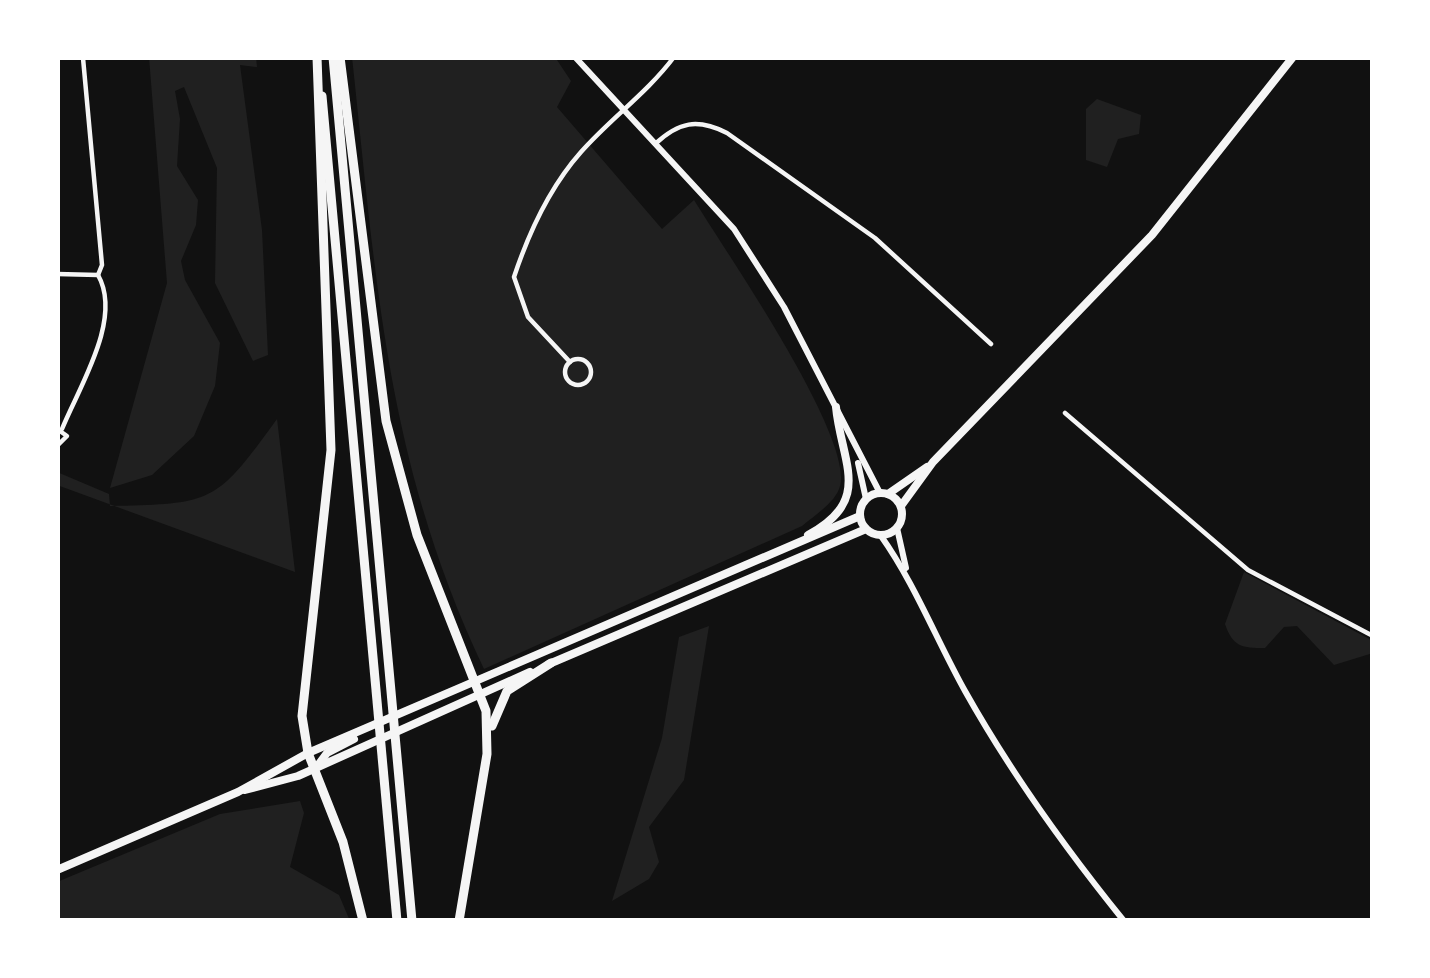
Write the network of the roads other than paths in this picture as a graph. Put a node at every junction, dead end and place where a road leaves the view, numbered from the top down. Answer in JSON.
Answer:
{"nodes":[{"id":1,"x":83,"y":57,"type":"edge"},
{"id":2,"x":318,"y":57,"type":"edge"},
{"id":3,"x":337,"y":57,"type":"edge"},
{"id":4,"x":575,"y":57,"type":"edge"},
{"id":5,"x":674,"y":57,"type":"edge"},
{"id":6,"x":1293,"y":57,"type":"edge"},
{"id":7,"x":623,"y":110,"type":"junction"},
{"id":8,"x":654,"y":145,"type":"junction"},
{"id":9,"x":57,"y":274,"type":"edge"},
{"id":10,"x":98,"y":275,"type":"junction"},
{"id":11,"x":992,"y":344,"type":"dead end"},
{"id":12,"x":570,"y":362,"type":"junction"},
{"id":13,"x":836,"y":407,"type":"junction"},
{"id":14,"x":1065,"y":412,"type":"dead end"},
{"id":15,"x":60,"y":429,"type":"edge"},
{"id":16,"x":57,"y":446,"type":"edge"},
{"id":17,"x":856,"y":454,"type":"junction"},
{"id":18,"x":933,"y":462,"type":"junction"},
{"id":19,"x":884,"y":494,"type":"junction"},
{"id":20,"x":866,"y":499,"type":"junction"},
{"id":21,"x":901,"y":506,"type":"junction"},
{"id":22,"x":860,"y":516,"type":"junction"},
{"id":23,"x":897,"y":528,"type":"junction"},
{"id":24,"x":866,"y":529,"type":"junction"},
{"id":25,"x":880,"y":536,"type":"junction"},
{"id":26,"x":769,"y":556,"type":"junction"},
{"id":27,"x":909,"y":578,"type":"junction"},
{"id":28,"x":1373,"y":636,"type":"edge"},
{"id":29,"x":551,"y":663,"type":"junction"},
{"id":30,"x":476,"y":681,"type":"junction"},
{"id":31,"x":481,"y":695,"type":"junction"},
{"id":32,"x":403,"y":727,"type":"junction"},
{"id":33,"x":370,"y":728,"type":"junction"},
{"id":34,"x":308,"y":753,"type":"junction"},
{"id":35,"x":316,"y":768,"type":"junction"},
{"id":36,"x":238,"y":791,"type":"junction"},
{"id":37,"x":479,"y":802,"type":"junction"},
{"id":38,"x":57,"y":870,"type":"edge"},
{"id":39,"x":363,"y":921,"type":"edge"},
{"id":40,"x":397,"y":921,"type":"edge"},
{"id":41,"x":412,"y":921,"type":"edge"},
{"id":42,"x":459,"y":921,"type":"edge"},
{"id":43,"x":1124,"y":921,"type":"edge"}],
"edges":[{"from":1,"to":10,"type":"street"},
{"from":2,"to":34,"type":"highway"},
{"from":2,"to":40,"type":"highway"},
{"from":3,"to":30,"type":"highway"},
{"from":3,"to":41,"type":"highway"},
{"from":4,"to":7,"type":"street"},
{"from":5,"to":7,"type":"street"},
{"from":6,"to":18,"type":"main road"},
{"from":7,"to":8,"type":"street"},
{"from":7,"to":12,"type":"street"},
{"from":8,"to":11,"type":"street"},
{"from":8,"to":13,"type":"street"},
{"from":9,"to":10,"type":"street"},
{"from":10,"to":15,"type":"street"},
{"from":12,"to":12,"type":"street"},
{"from":13,"to":17,"type":"street"},
{"from":13,"to":26,"type":"main road"},
{"from":14,"to":28,"type":"street"},
{"from":15,"to":16,"type":"street"},
{"from":17,"to":19,"type":"street"},
{"from":17,"to":20,"type":"street"},
{"from":18,"to":19,"type":"main road"},
{"from":18,"to":21,"type":"main road"},
{"from":19,"to":20,"type":"main road"},
{"from":19,"to":21,"type":"main road"},
{"from":20,"to":22,"type":"main road"},
{"from":21,"to":23,"type":"main road"},
{"from":22,"to":24,"type":"main road"},
{"from":22,"to":26,"type":"main road"},
{"from":23,"to":25,"type":"main road"},
{"from":23,"to":27,"type":"street"},
{"from":24,"to":25,"type":"main road"},
{"from":24,"to":29,"type":"main road"},
{"from":25,"to":27,"type":"street"},
{"from":26,"to":30,"type":"main road"},
{"from":27,"to":43,"type":"street"},
{"from":29,"to":31,"type":"main road"},
{"from":29,"to":37,"type":"highway"},
{"from":30,"to":31,"type":"highway"},
{"from":30,"to":32,"type":"main road"},
{"from":30,"to":33,"type":"main road"},
{"from":31,"to":32,"type":"main road"},
{"from":31,"to":37,"type":"highway"},
{"from":32,"to":35,"type":"main road"},
{"from":33,"to":34,"type":"main road"},
{"from":33,"to":35,"type":"main road"},
{"from":34,"to":35,"type":"highway"},
{"from":34,"to":36,"type":"main road"},
{"from":35,"to":36,"type":"main road"},
{"from":35,"to":39,"type":"highway"},
{"from":36,"to":38,"type":"main road"},
{"from":37,"to":42,"type":"highway"}]}
